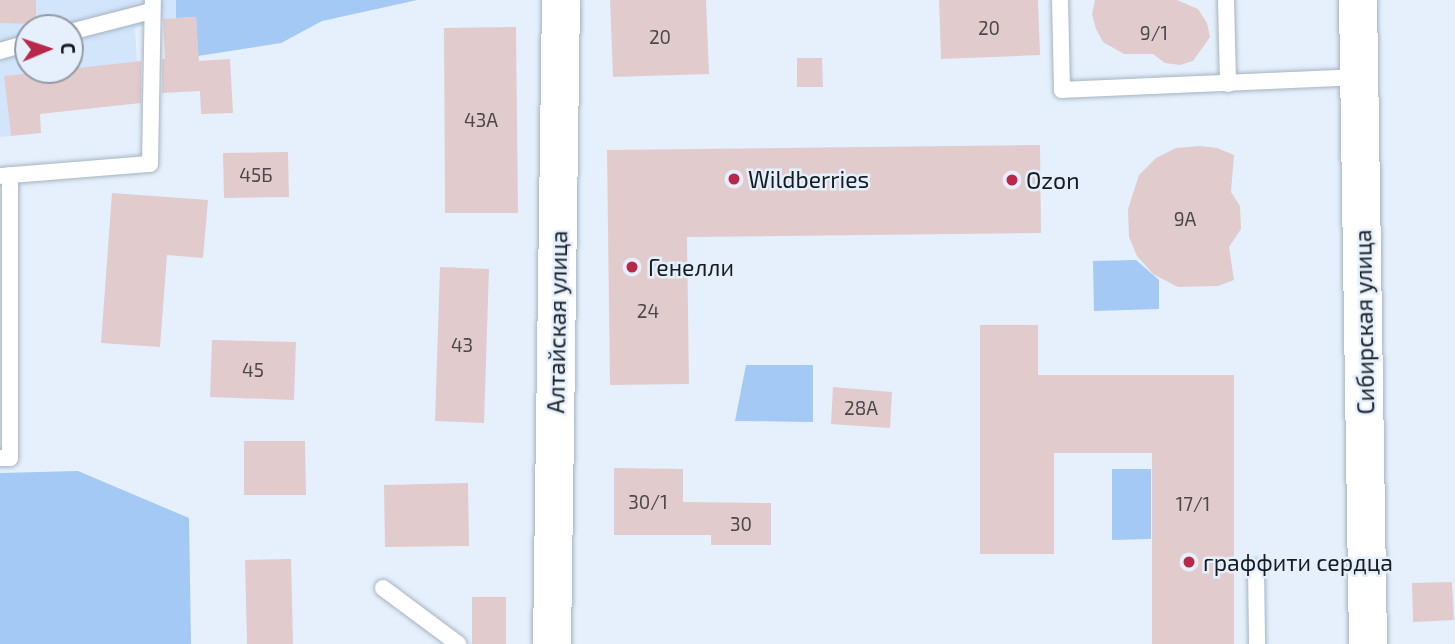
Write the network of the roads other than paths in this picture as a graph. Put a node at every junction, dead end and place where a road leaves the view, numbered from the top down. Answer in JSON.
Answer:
{"nodes":[{"id":1,"x":561,"y":0,"type":"edge"},
{"id":2,"x":1060,"y":0,"type":"edge"},
{"id":3,"x":1226,"y":0,"type":"edge"},
{"id":4,"x":1358,"y":0,"type":"edge"},
{"id":5,"x":152,"y":6,"type":"edge"},
{"id":6,"x":84,"y":28,"type":"edge"},
{"id":7,"x":1359,"y":77,"type":"junction"},
{"id":8,"x":1228,"y":84,"type":"junction"},
{"id":9,"x":5,"y":175,"type":"edge"},
{"id":10,"x":0,"y":458,"type":"edge"},
{"id":11,"x":1256,"y":568,"type":"dead end"},
{"id":12,"x":383,"y":587,"type":"dead end"},
{"id":13,"x":458,"y":644,"type":"edge"},
{"id":14,"x":552,"y":644,"type":"edge"},
{"id":15,"x":1257,"y":644,"type":"edge"},
{"id":16,"x":1368,"y":644,"type":"edge"}],
"edges":[{"from":1,"to":14,"type":"main road","name":"Алтайская улица"},
{"from":2,"to":8,"type":"lane"},
{"from":3,"to":8,"type":"lane"},
{"from":4,"to":7,"type":"main road","name":"Сибирская улица"},
{"from":5,"to":6,"type":"lane"},
{"from":5,"to":9,"type":"lane"},
{"from":7,"to":8,"type":"lane"},
{"from":7,"to":16,"type":"main road","name":"Сибирская улица"},
{"from":9,"to":10,"type":"lane"},
{"from":11,"to":15,"type":"lane"},
{"from":12,"to":13,"type":"lane"}]}
